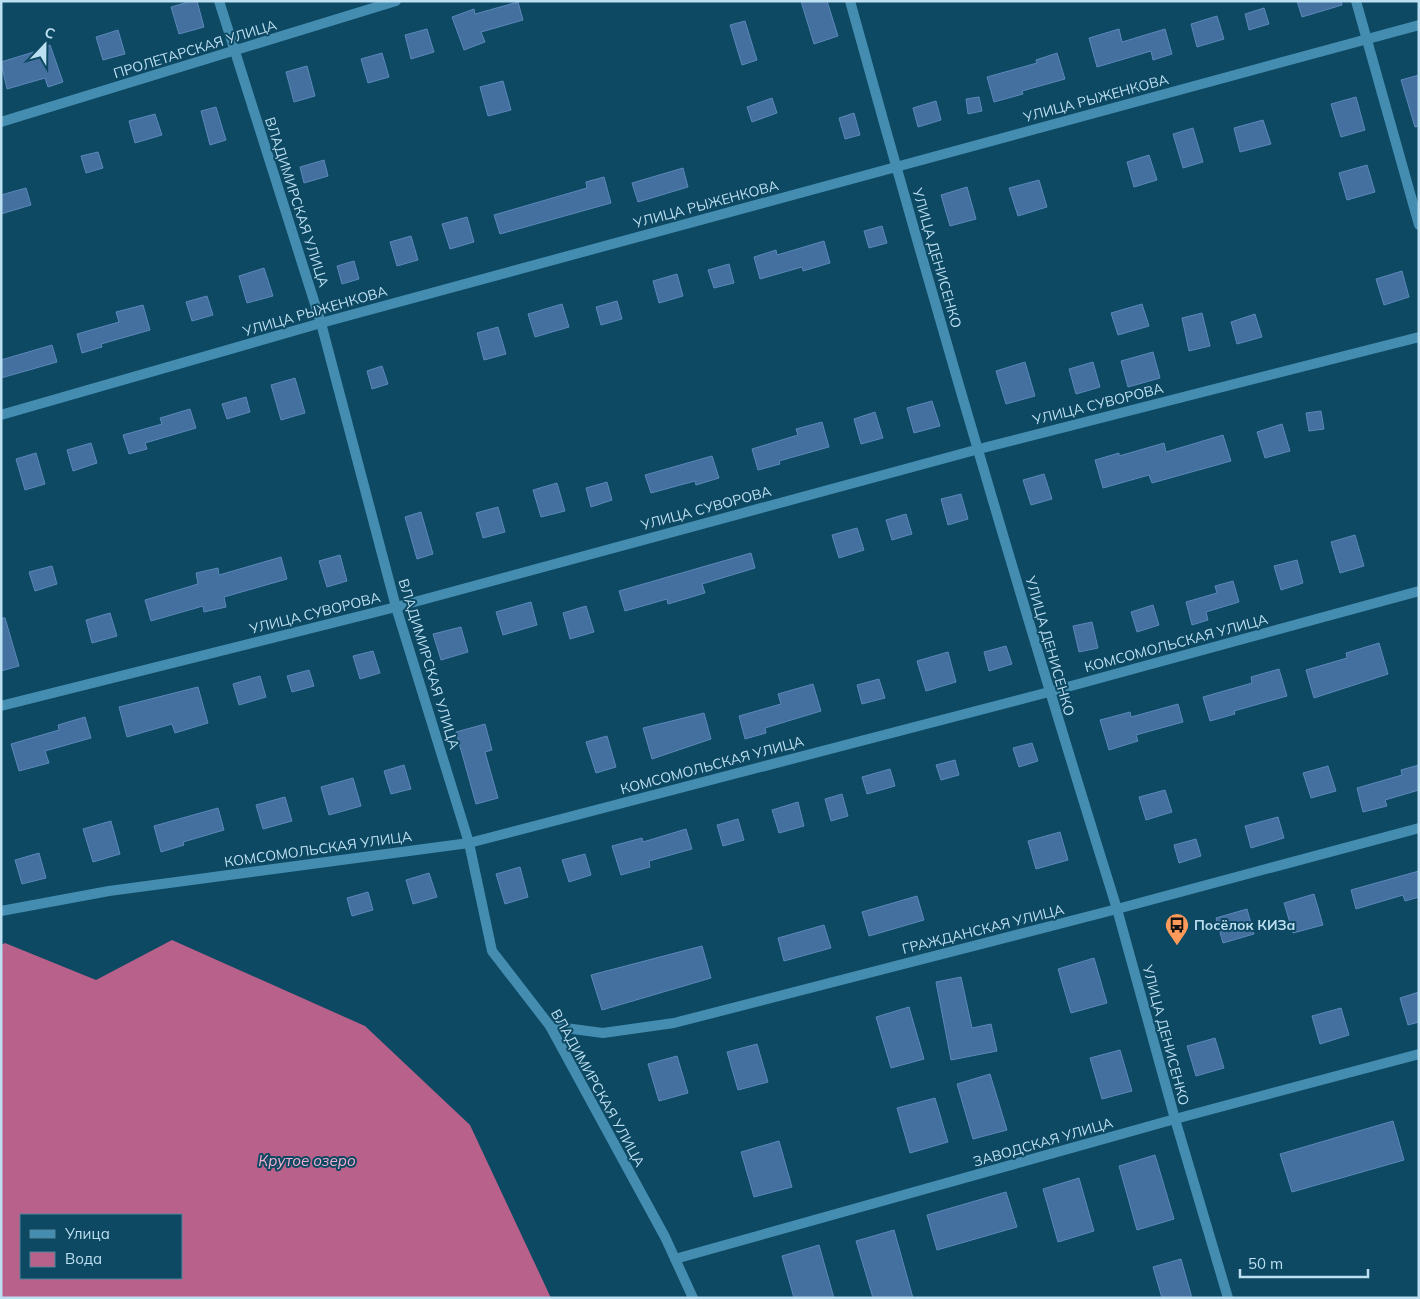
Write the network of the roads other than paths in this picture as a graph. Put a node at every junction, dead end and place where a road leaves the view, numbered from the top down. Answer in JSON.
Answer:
{"nodes":[{"id":1,"x":219,"y":1,"type":"edge"},
{"id":2,"x":396,"y":1,"type":"edge"},
{"id":3,"x":850,"y":1,"type":"edge"},
{"id":4,"x":1356,"y":1,"type":"edge"},
{"id":5,"x":1419,"y":25,"type":"edge"},
{"id":6,"x":1367,"y":38,"type":"junction"},
{"id":7,"x":234,"y":52,"type":"junction"},
{"id":8,"x":1,"y":122,"type":"edge"},
{"id":9,"x":896,"y":166,"type":"junction"},
{"id":10,"x":1419,"y":225,"type":"edge"},
{"id":11,"x":322,"y":322,"type":"junction"},
{"id":12,"x":1419,"y":337,"type":"edge"},
{"id":13,"x":1,"y":416,"type":"edge"},
{"id":14,"x":979,"y":449,"type":"junction"},
{"id":15,"x":1419,"y":591,"type":"edge"},
{"id":16,"x":396,"y":607,"type":"junction"},
{"id":17,"x":1049,"y":692,"type":"junction"},
{"id":18,"x":1,"y":706,"type":"edge"},
{"id":19,"x":1419,"y":828,"type":"edge"},
{"id":20,"x":469,"y":843,"type":"junction"},
{"id":21,"x":1117,"y":909,"type":"junction"},
{"id":22,"x":1,"y":911,"type":"edge"},
{"id":23,"x":550,"y":1026,"type":"junction"},
{"id":24,"x":1419,"y":1054,"type":"edge"},
{"id":25,"x":1175,"y":1119,"type":"junction"},
{"id":26,"x":675,"y":1259,"type":"junction"},
{"id":27,"x":693,"y":1298,"type":"edge"},
{"id":28,"x":1228,"y":1298,"type":"edge"}],
"edges":[{"from":1,"to":7,"type":"street","name":"ВЛАДИМИРСКАЯ УЛИЦА"},
{"from":2,"to":7,"type":"street","name":"ПРОЛЕТАРСКАЯ УЛИЦА"},
{"from":3,"to":9,"type":"street","name":"УЛИЦА ДЕНИСЕНКО"},
{"from":4,"to":6,"type":"street"},
{"from":5,"to":6,"type":"street","name":"УЛИЦА РЫЖЕНКОВА"},
{"from":6,"to":9,"type":"street","name":"УЛИЦА РЫЖЕНКОВА"},
{"from":6,"to":10,"type":"street"},
{"from":7,"to":8,"type":"street","name":"ПРОЛЕТАРСКАЯ УЛИЦА"},
{"from":7,"to":11,"type":"street","name":"ВЛАДИМИРСКАЯ УЛИЦА"},
{"from":9,"to":11,"type":"street","name":"УЛИЦА РЫЖЕНКОВА"},
{"from":9,"to":14,"type":"street","name":"УЛИЦА ДЕНИСЕНКО"},
{"from":11,"to":13,"type":"street","name":"УЛИЦА РЫЖЕНКОВА"},
{"from":11,"to":16,"type":"street","name":"ВЛАДИМИРСКАЯ УЛИЦА"},
{"from":12,"to":14,"type":"street","name":"УЛИЦА СУВОРОВА"},
{"from":14,"to":16,"type":"street","name":"УЛИЦА СУВОРОВА"},
{"from":14,"to":17,"type":"street","name":"УЛИЦА ДЕНИСЕНКО"},
{"from":15,"to":17,"type":"street","name":"КОМСОМОЛЬСКАЯ УЛИЦА"},
{"from":16,"to":18,"type":"street","name":"УЛИЦА СУВОРОВА"},
{"from":16,"to":20,"type":"street","name":"ВЛАДИМИРСКАЯ УЛИЦА"},
{"from":17,"to":20,"type":"street","name":"КОМСОМОЛЬСКАЯ УЛИЦА"},
{"from":17,"to":21,"type":"street","name":"УЛИЦА ДЕНИСЕНКО"},
{"from":19,"to":21,"type":"street","name":"ГРАЖДАНСКАЯ УЛИЦА"},
{"from":20,"to":22,"type":"street","name":"КОМСОМОЛЬСКАЯ УЛИЦА"},
{"from":20,"to":23,"type":"street","name":"ВЛАДИМИРСКАЯ УЛИЦА"},
{"from":21,"to":23,"type":"street","name":"ГРАЖДАНСКАЯ УЛИЦА"},
{"from":21,"to":25,"type":"street","name":"УЛИЦА ДЕНИСЕНКО"},
{"from":23,"to":26,"type":"street","name":"ВЛАДИМИРСКАЯ УЛИЦА"},
{"from":24,"to":25,"type":"street","name":"ЗАВОДСКАЯ УЛИЦА"},
{"from":25,"to":26,"type":"street","name":"ЗАВОДСКАЯ УЛИЦА"},
{"from":25,"to":28,"type":"street","name":"УЛИЦА ДЕНИСЕНКО"},
{"from":26,"to":27,"type":"street","name":"ВЛАДИМИРСКАЯ УЛИЦА"}]}
